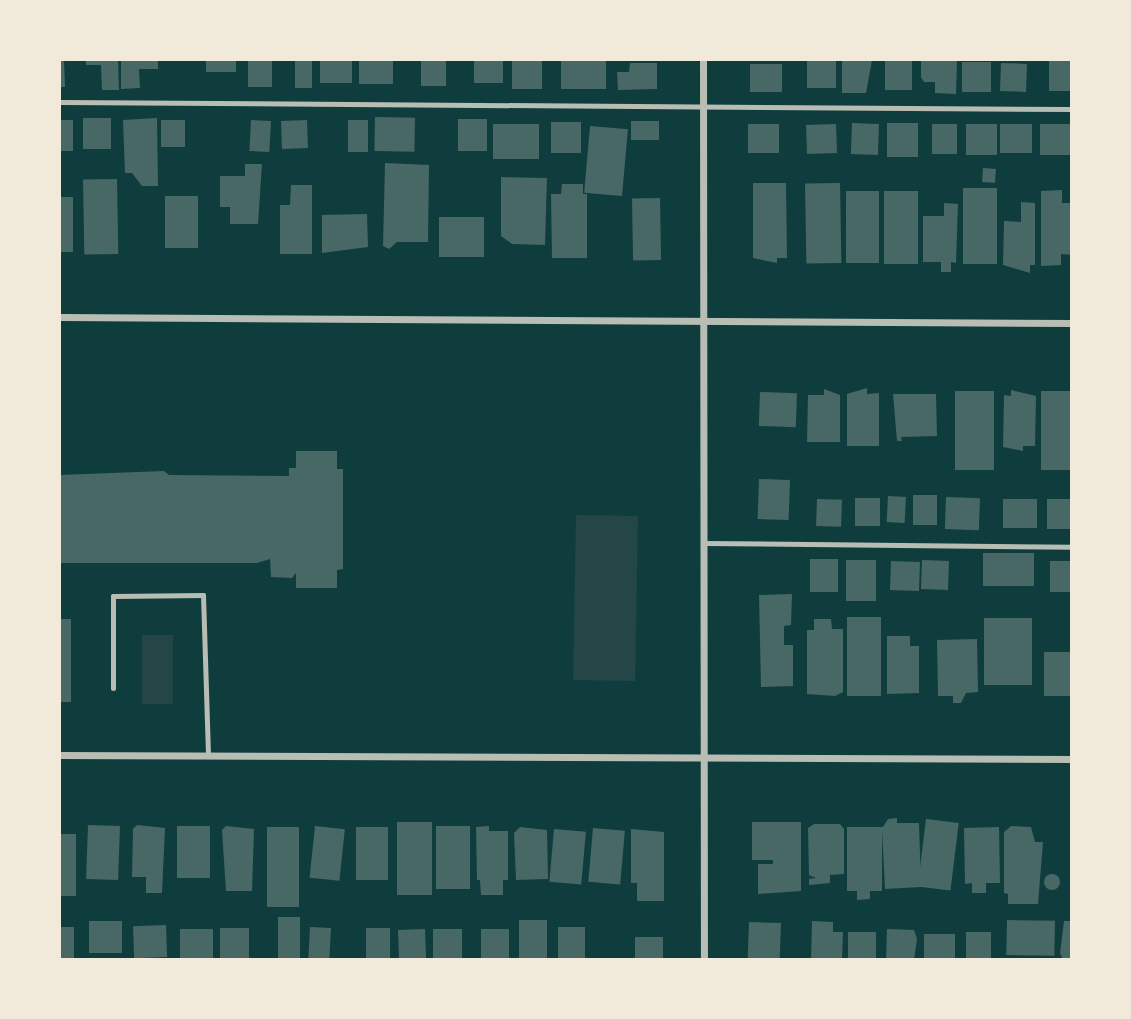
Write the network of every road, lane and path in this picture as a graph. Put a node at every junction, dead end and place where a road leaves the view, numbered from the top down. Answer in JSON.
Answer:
{"nodes":[{"id":1,"x":703,"y":60,"type":"edge"},
{"id":2,"x":60,"y":102,"type":"edge"},
{"id":3,"x":703,"y":109,"type":"junction"},
{"id":4,"x":1072,"y":109,"type":"edge"},
{"id":5,"x":60,"y":317,"type":"edge"},
{"id":6,"x":703,"y":321,"type":"junction"},
{"id":7,"x":1072,"y":323,"type":"edge"},
{"id":8,"x":704,"y":543,"type":"junction"},
{"id":9,"x":1072,"y":547,"type":"edge"},
{"id":10,"x":113,"y":688,"type":"dead end"},
{"id":11,"x":60,"y":755,"type":"edge"},
{"id":12,"x":208,"y":755,"type":"junction"},
{"id":13,"x":704,"y":758,"type":"junction"},
{"id":14,"x":1072,"y":760,"type":"edge"},
{"id":15,"x":704,"y":960,"type":"edge"}],
"edges":[{"from":1,"to":3,"type":"street"},
{"from":2,"to":3,"type":"lane"},
{"from":3,"to":4,"type":"lane"},
{"from":3,"to":6,"type":"street"},
{"from":5,"to":6,"type":"street"},
{"from":6,"to":7,"type":"street"},
{"from":6,"to":8,"type":"street"},
{"from":8,"to":9,"type":"lane"},
{"from":8,"to":13,"type":"street"},
{"from":10,"to":12,"type":"lane"},
{"from":11,"to":12,"type":"street"},
{"from":12,"to":13,"type":"street"},
{"from":13,"to":14,"type":"street"},
{"from":13,"to":15,"type":"street"}]}
